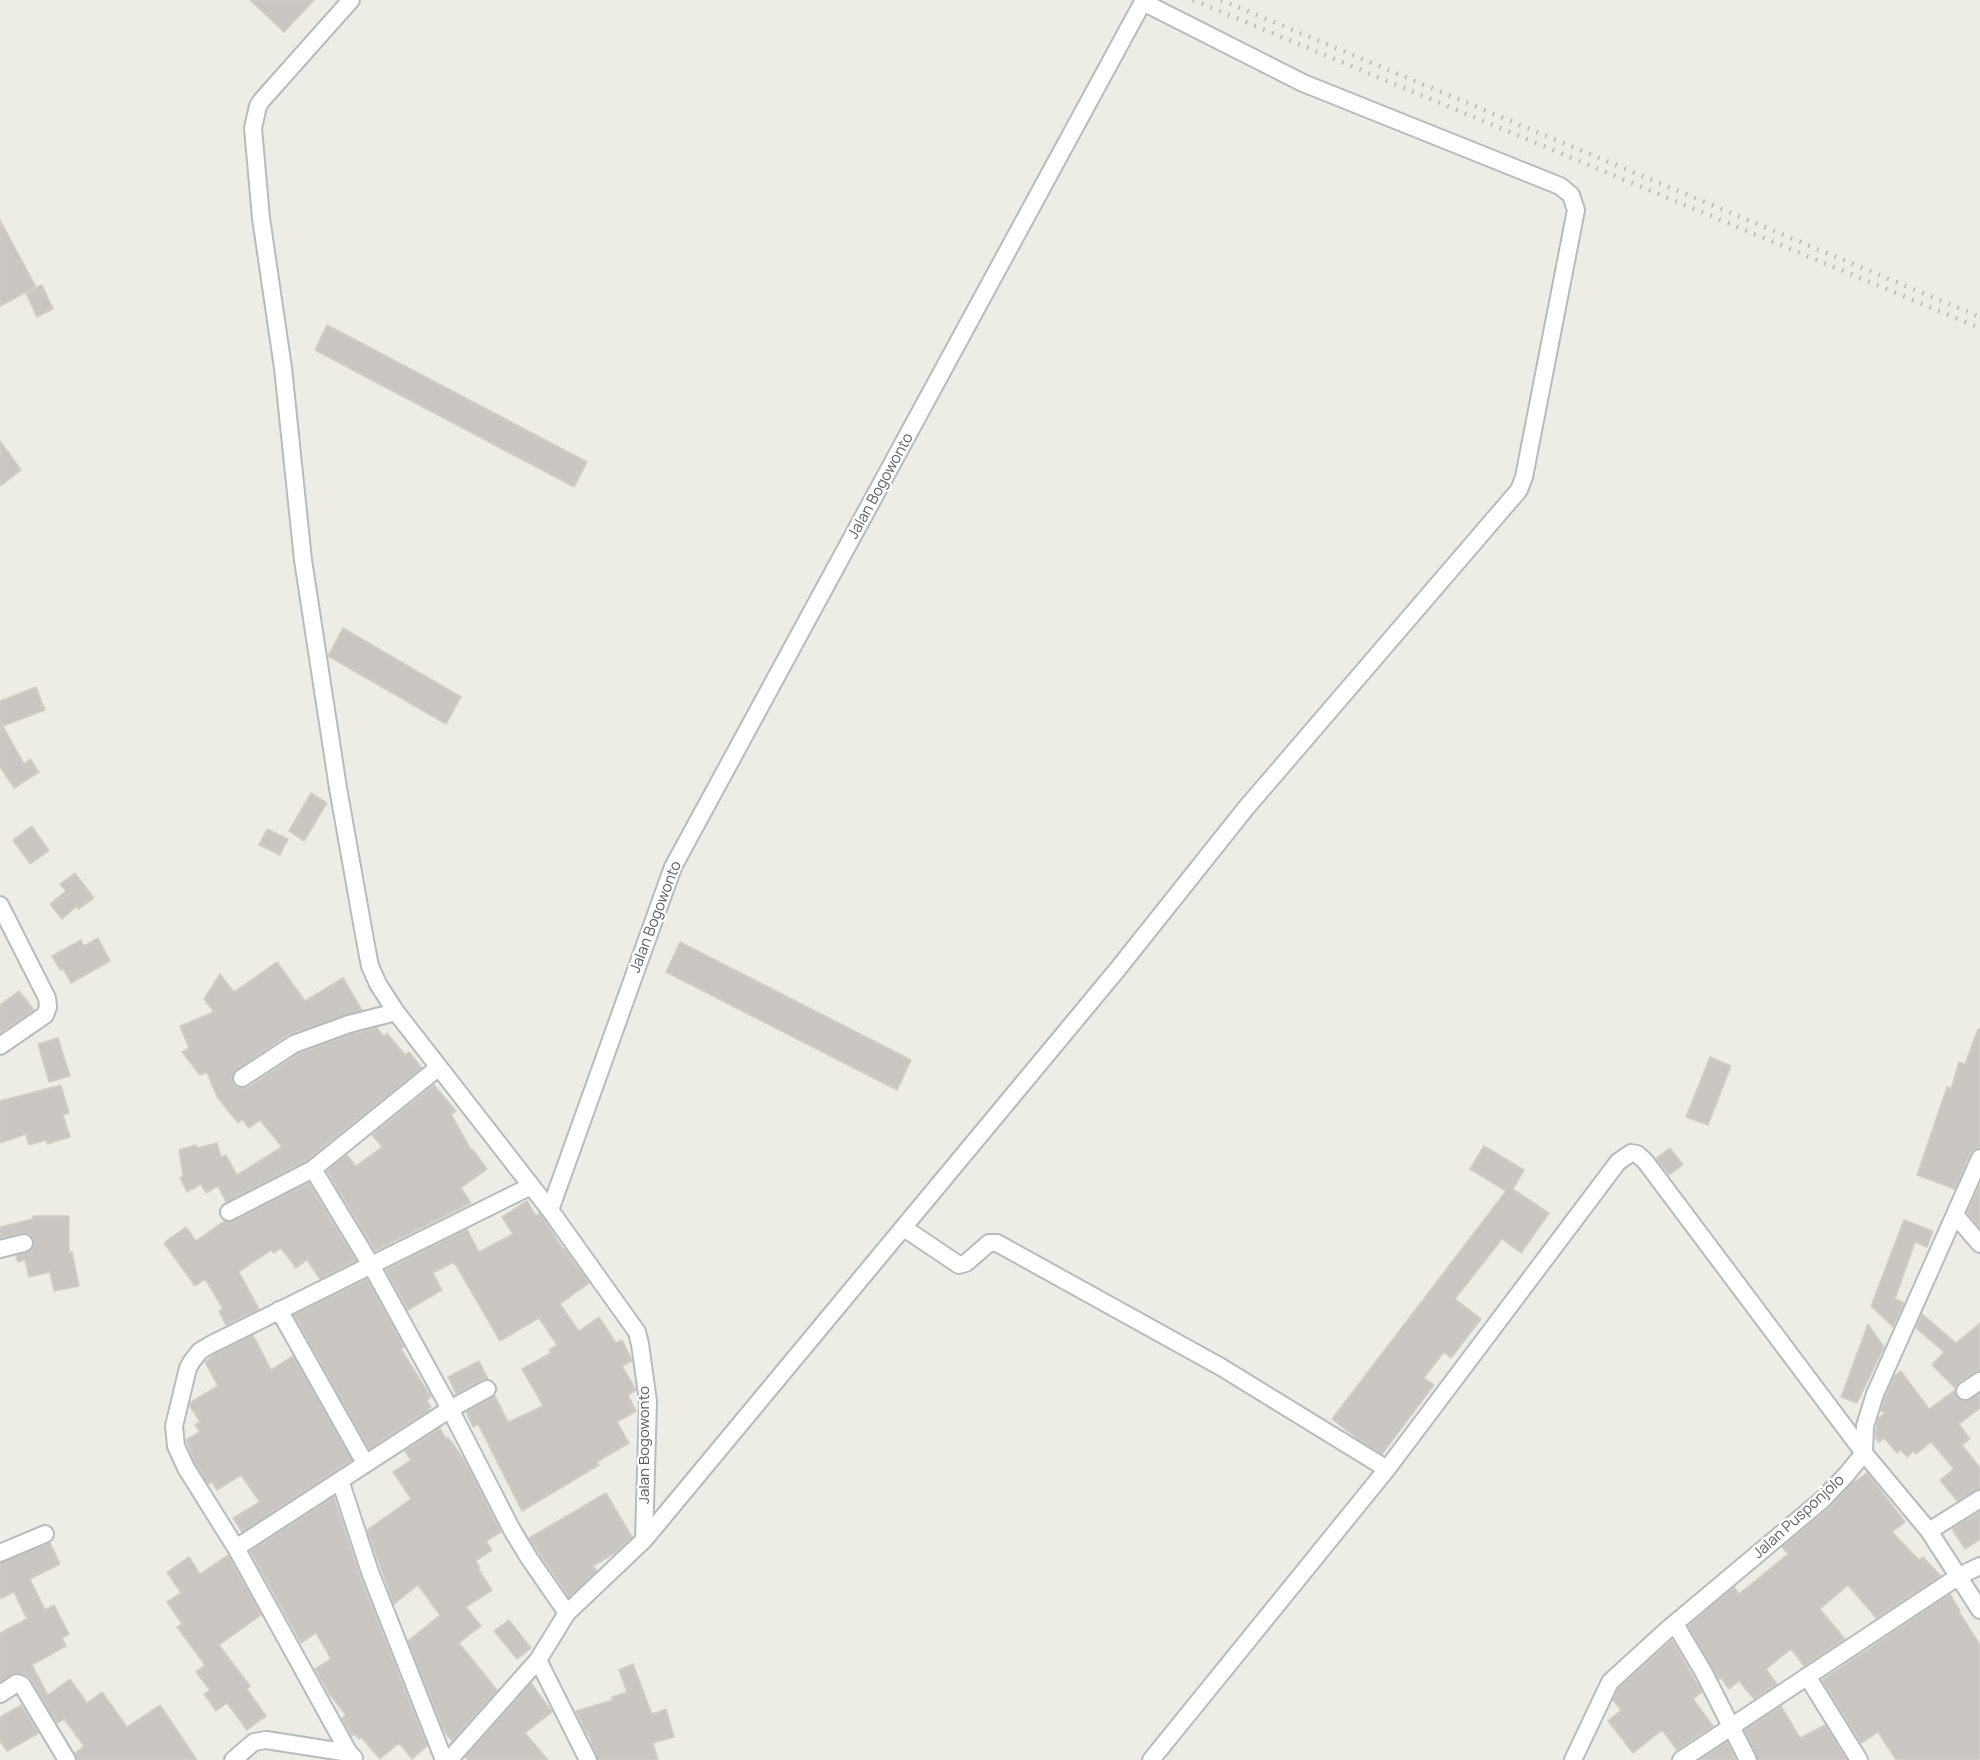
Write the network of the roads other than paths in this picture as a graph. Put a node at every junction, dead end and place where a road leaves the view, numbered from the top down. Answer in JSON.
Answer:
{"nodes":[{"id":1,"x":351,"y":0,"type":"edge"},
{"id":2,"x":1144,"y":1,"type":"edge"},
{"id":3,"x":1,"y":910,"type":"edge"},
{"id":4,"x":396,"y":1012,"type":"junction"},
{"id":5,"x":0,"y":1046,"type":"edge"},
{"id":6,"x":439,"y":1067,"type":"junction"},
{"id":7,"x":242,"y":1078,"type":"dead end"},
{"id":8,"x":1980,"y":1158,"type":"edge"},
{"id":9,"x":313,"y":1169,"type":"junction"},
{"id":10,"x":531,"y":1186,"type":"junction"},
{"id":11,"x":550,"y":1210,"type":"junction"},
{"id":12,"x":229,"y":1212,"type":"dead end"},
{"id":13,"x":1955,"y":1215,"type":"junction"},
{"id":14,"x":903,"y":1228,"type":"junction"},
{"id":15,"x":24,"y":1243,"type":"dead end"},
{"id":16,"x":1980,"y":1244,"type":"edge"},
{"id":17,"x":0,"y":1250,"type":"edge"},
{"id":18,"x":371,"y":1264,"type":"junction"},
{"id":19,"x":279,"y":1310,"type":"junction"},
{"id":20,"x":1980,"y":1381,"type":"edge"},
{"id":21,"x":487,"y":1389,"type":"dead end"},
{"id":22,"x":1965,"y":1391,"type":"dead end"},
{"id":23,"x":450,"y":1409,"type":"junction"},
{"id":24,"x":1864,"y":1453,"type":"junction"},
{"id":25,"x":365,"y":1464,"type":"junction"},
{"id":26,"x":1388,"y":1469,"type":"junction"},
{"id":27,"x":340,"y":1480,"type":"junction"},
{"id":28,"x":1980,"y":1499,"type":"edge"},
{"id":29,"x":1929,"y":1531,"type":"junction"},
{"id":30,"x":45,"y":1534,"type":"dead end"},
{"id":31,"x":644,"y":1540,"type":"junction"},
{"id":32,"x":236,"y":1548,"type":"junction"},
{"id":33,"x":0,"y":1553,"type":"edge"},
{"id":34,"x":1979,"y":1567,"type":"edge"},
{"id":35,"x":1959,"y":1576,"type":"junction"},
{"id":36,"x":1980,"y":1610,"type":"edge"},
{"id":37,"x":567,"y":1612,"type":"junction"},
{"id":38,"x":1675,"y":1624,"type":"junction"},
{"id":39,"x":538,"y":1660,"type":"junction"},
{"id":40,"x":1807,"y":1676,"type":"junction"},
{"id":41,"x":0,"y":1694,"type":"edge"},
{"id":42,"x":1731,"y":1727,"type":"junction"},
{"id":43,"x":353,"y":1756,"type":"edge"},
{"id":44,"x":67,"y":1760,"type":"edge"},
{"id":45,"x":233,"y":1760,"type":"edge"},
{"id":46,"x":446,"y":1760,"type":"edge"},
{"id":47,"x":588,"y":1760,"type":"edge"},
{"id":48,"x":1151,"y":1760,"type":"edge"},
{"id":49,"x":1573,"y":1760,"type":"edge"},
{"id":50,"x":1681,"y":1760,"type":"edge"},
{"id":51,"x":1748,"y":1760,"type":"edge"},
{"id":52,"x":1859,"y":1760,"type":"edge"}],
"edges":[{"from":1,"to":4,"type":"street"},
{"from":2,"to":11,"type":"street","name":"Jalan Bogowonto"},
{"from":2,"to":14,"type":"street"},
{"from":3,"to":5,"type":"street"},
{"from":4,"to":6,"type":"street"},
{"from":4,"to":7,"type":"street"},
{"from":6,"to":9,"type":"street"},
{"from":6,"to":10,"type":"street"},
{"from":8,"to":13,"type":"street"},
{"from":9,"to":12,"type":"street"},
{"from":9,"to":18,"type":"street"},
{"from":10,"to":11,"type":"street"},
{"from":10,"to":18,"type":"street"},
{"from":11,"to":31,"type":"street","name":"Jalan Bogowonto"},
{"from":13,"to":16,"type":"street"},
{"from":13,"to":24,"type":"street"},
{"from":14,"to":26,"type":"street"},
{"from":14,"to":31,"type":"street"},
{"from":15,"to":17,"type":"street"},
{"from":18,"to":19,"type":"street"},
{"from":18,"to":23,"type":"street"},
{"from":19,"to":25,"type":"street"},
{"from":19,"to":32,"type":"street"},
{"from":20,"to":22,"type":"street"},
{"from":21,"to":23,"type":"street"},
{"from":23,"to":25,"type":"street"},
{"from":23,"to":37,"type":"street"},
{"from":24,"to":26,"type":"street"},
{"from":24,"to":29,"type":"street"},
{"from":24,"to":38,"type":"street","name":"Jalan Pusponjolo"},
{"from":25,"to":27,"type":"street"},
{"from":26,"to":48,"type":"street"},
{"from":27,"to":32,"type":"street"},
{"from":27,"to":46,"type":"street"},
{"from":28,"to":29,"type":"street"},
{"from":29,"to":35,"type":"street"},
{"from":30,"to":33,"type":"street"},
{"from":31,"to":37,"type":"street"},
{"from":32,"to":43,"type":"street"},
{"from":34,"to":35,"type":"street"},
{"from":35,"to":36,"type":"street"},
{"from":35,"to":40,"type":"street"},
{"from":37,"to":39,"type":"street"},
{"from":38,"to":42,"type":"street"},
{"from":38,"to":49,"type":"street","name":"Jalan Pusponjolo"},
{"from":39,"to":46,"type":"street"},
{"from":39,"to":47,"type":"street"},
{"from":40,"to":42,"type":"street"},
{"from":40,"to":52,"type":"street"},
{"from":41,"to":44,"type":"street"},
{"from":42,"to":50,"type":"street"},
{"from":42,"to":51,"type":"street"},
{"from":43,"to":45,"type":"street"}]}
